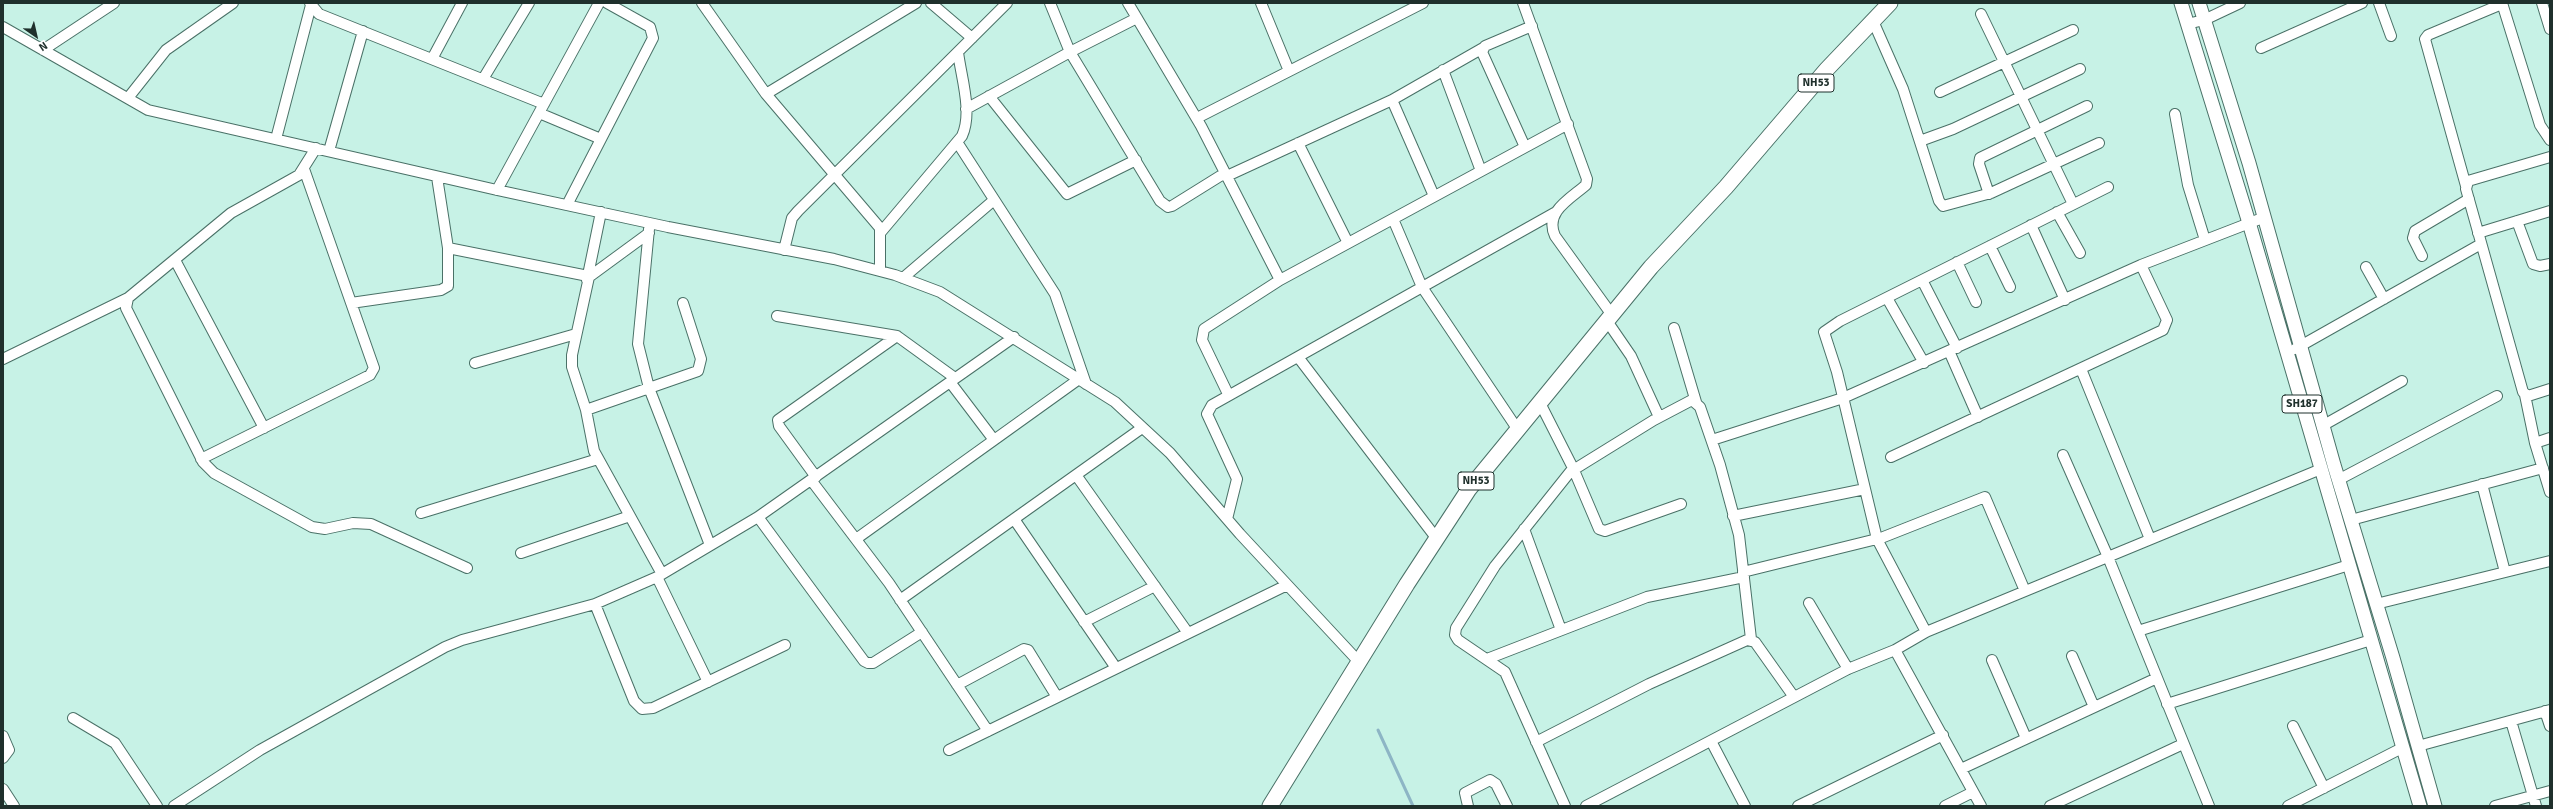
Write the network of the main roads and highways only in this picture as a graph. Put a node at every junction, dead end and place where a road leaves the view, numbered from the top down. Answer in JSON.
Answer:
{"nodes":[{"id":1,"x":1890,"y":3,"type":"edge"},
{"id":2,"x":2181,"y":3,"type":"edge"},
{"id":3,"x":2199,"y":3,"type":"edge"},
{"id":4,"x":1270,"y":806,"type":"edge"},
{"id":5,"x":2420,"y":806,"type":"edge"},
{"id":6,"x":2435,"y":806,"type":"edge"}],
"edges":[{"from":1,"to":4,"type":"highway","number":"NH53"},
{"from":2,"to":5,"type":"main road","number":"SH187"},
{"from":3,"to":6,"type":"main road","number":"SH187"}]}
